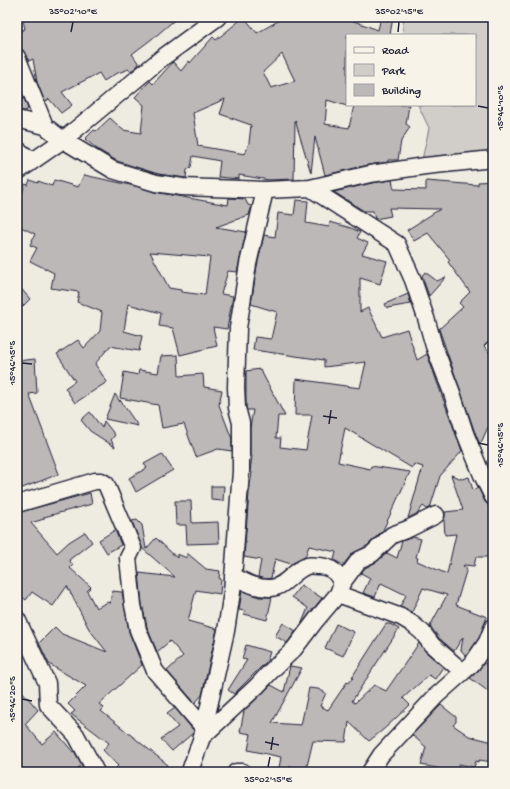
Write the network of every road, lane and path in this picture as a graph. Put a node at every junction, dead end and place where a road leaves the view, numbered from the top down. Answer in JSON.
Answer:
{"nodes":[{"id":1,"x":218,"y":17,"type":"edge"},
{"id":2,"x":17,"y":57,"type":"edge"},
{"id":3,"x":17,"y":119,"type":"edge"},
{"id":4,"x":45,"y":126,"type":"junction"},
{"id":5,"x":63,"y":140,"type":"junction"},
{"id":6,"x":17,"y":149,"type":"edge"},
{"id":7,"x":493,"y":159,"type":"edge"},
{"id":8,"x":32,"y":161,"type":"junction"},
{"id":9,"x":17,"y":172,"type":"edge"},
{"id":10,"x":310,"y":188,"type":"junction"},
{"id":11,"x":265,"y":190,"type":"junction"},
{"id":12,"x":493,"y":497,"type":"edge"},
{"id":13,"x":17,"y":504,"type":"edge"},
{"id":14,"x":436,"y":516,"type":"dead end"},
{"id":15,"x":233,"y":576,"type":"junction"},
{"id":16,"x":340,"y":588,"type":"junction"},
{"id":17,"x":17,"y":619,"type":"edge"},
{"id":18,"x":493,"y":627,"type":"edge"},
{"id":19,"x":463,"y":672,"type":"junction"},
{"id":20,"x":203,"y":733,"type":"junction"},
{"id":21,"x":96,"y":772,"type":"edge"},
{"id":22,"x":192,"y":772,"type":"edge"},
{"id":23,"x":236,"y":772,"type":"edge"},
{"id":24,"x":243,"y":772,"type":"edge"},
{"id":25,"x":370,"y":772,"type":"edge"}],
"edges":[{"from":1,"to":5,"type":"street"},
{"from":2,"to":4,"type":"street"},
{"from":3,"to":4,"type":"street"},
{"from":4,"to":5,"type":"street"},
{"from":5,"to":8,"type":"street"},
{"from":5,"to":11,"type":"street"},
{"from":6,"to":8,"type":"street"},
{"from":7,"to":10,"type":"street"},
{"from":8,"to":9,"type":"street"},
{"from":10,"to":11,"type":"street"},
{"from":10,"to":12,"type":"street"},
{"from":11,"to":15,"type":"street"},
{"from":13,"to":20,"type":"street"},
{"from":14,"to":16,"type":"street"},
{"from":15,"to":16,"type":"street"},
{"from":15,"to":20,"type":"street"},
{"from":16,"to":19,"type":"street"},
{"from":16,"to":20,"type":"street"},
{"from":17,"to":21,"type":"street"},
{"from":18,"to":19,"type":"street"},
{"from":19,"to":25,"type":"street"},
{"from":20,"to":22,"type":"street"},
{"from":23,"to":24,"type":"street"}]}
